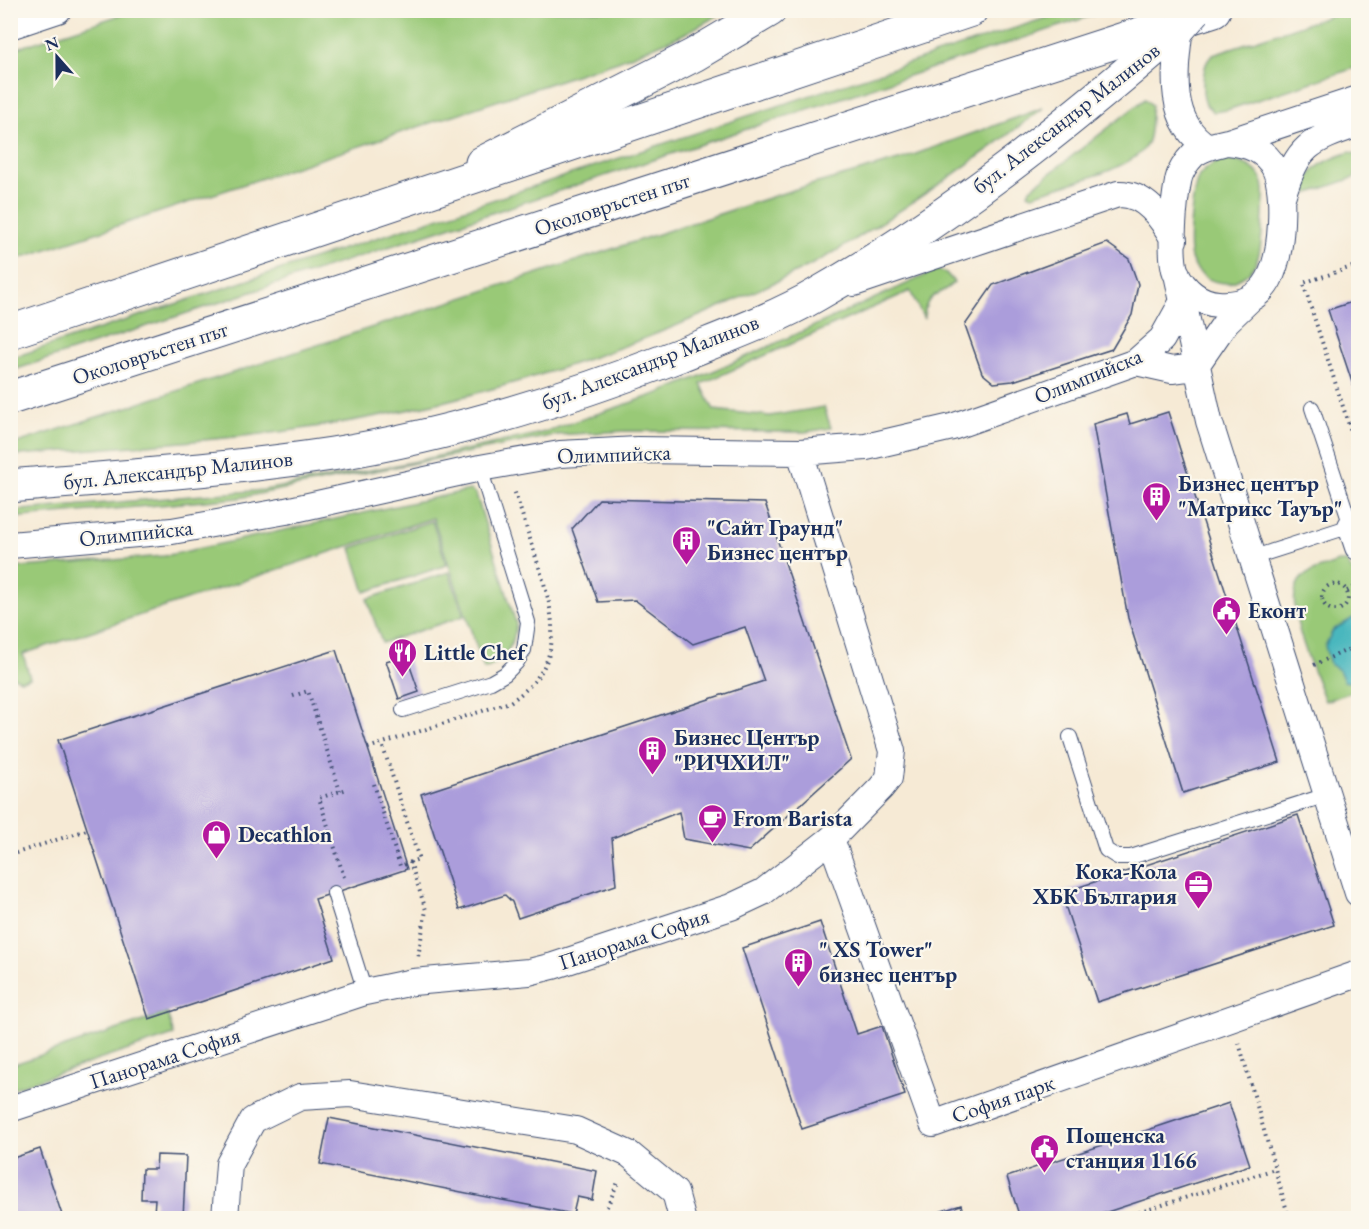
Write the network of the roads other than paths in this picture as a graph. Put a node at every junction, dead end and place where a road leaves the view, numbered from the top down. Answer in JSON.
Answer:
{"nodes":[{"id":1,"x":58,"y":10,"type":"edge"},
{"id":2,"x":770,"y":10,"type":"edge"},
{"id":3,"x":971,"y":10,"type":"edge"},
{"id":4,"x":1214,"y":10,"type":"edge"},
{"id":5,"x":1187,"y":19,"type":"edge"},
{"id":6,"x":10,"y":26,"type":"edge"},
{"id":7,"x":1359,"y":99,"type":"edge"},
{"id":8,"x":1359,"y":124,"type":"edge"},
{"id":9,"x":1217,"y":145,"type":"junction"},
{"id":10,"x":418,"y":195,"type":"junction"},
{"id":11,"x":1282,"y":197,"type":"junction"},
{"id":12,"x":1174,"y":240,"type":"junction"},
{"id":13,"x":1177,"y":274,"type":"junction"},
{"id":14,"x":814,"y":297,"type":"junction"},
{"id":15,"x":1251,"y":297,"type":"junction"},
{"id":16,"x":1182,"y":303,"type":"junction"},
{"id":17,"x":217,"y":332,"type":"junction"},
{"id":18,"x":10,"y":333,"type":"edge"},
{"id":19,"x":1136,"y":362,"type":"junction"},
{"id":20,"x":1195,"y":367,"type":"junction"},
{"id":21,"x":10,"y":398,"type":"edge"},
{"id":22,"x":1312,"y":408,"type":"dead end"},
{"id":23,"x":10,"y":412,"type":"edge"},
{"id":24,"x":800,"y":452,"type":"junction"},
{"id":25,"x":480,"y":468,"type":"junction"},
{"id":26,"x":10,"y":486,"type":"edge"},
{"id":27,"x":1355,"y":537,"type":"edge"},
{"id":28,"x":10,"y":545,"type":"edge"},
{"id":29,"x":1251,"y":558,"type":"junction"},
{"id":30,"x":403,"y":710,"type":"dead end"},
{"id":31,"x":1070,"y":737,"type":"dead end"},
{"id":32,"x":1327,"y":795,"type":"junction"},
{"id":33,"x":831,"y":839,"type":"junction"},
{"id":34,"x":334,"y":893,"type":"dead end"},
{"id":35,"x":1359,"y":893,"type":"edge"},
{"id":36,"x":1359,"y":974,"type":"edge"},
{"id":37,"x":365,"y":992,"type":"junction"},
{"id":38,"x":10,"y":1109,"type":"edge"},
{"id":39,"x":225,"y":1218,"type":"edge"},
{"id":40,"x":682,"y":1218,"type":"edge"}],
"edges":[{"from":1,"to":6,"type":"street"},
{"from":2,"to":10,"type":"main road"},
{"from":3,"to":10,"type":"main road"},
{"from":4,"to":17,"type":"main road","name":"Околовръстен път"},
{"from":5,"to":9,"type":"street"},
{"from":5,"to":14,"type":"main road","name":"бул. Александър Малинов"},
{"from":7,"to":9,"type":"street"},
{"from":8,"to":11,"type":"street"},
{"from":9,"to":11,"type":"street"},
{"from":9,"to":12,"type":"street"},
{"from":10,"to":18,"type":"main road"},
{"from":11,"to":15,"type":"street"},
{"from":12,"to":13,"type":"street"},
{"from":12,"to":14,"type":"street"},
{"from":13,"to":15,"type":"street"},
{"from":13,"to":16,"type":"street"},
{"from":14,"to":26,"type":"main road","name":"бул. Александър Малинов"},
{"from":15,"to":20,"type":"street"},
{"from":16,"to":19,"type":"street","name":"Олимпийска"},
{"from":16,"to":20,"type":"street"},
{"from":17,"to":21,"type":"main road","name":"Околовръстен път"},
{"from":17,"to":23,"type":"main road"},
{"from":19,"to":20,"type":"street"},
{"from":19,"to":24,"type":"street","name":"Олимпийска"},
{"from":20,"to":29,"type":"street"},
{"from":22,"to":27,"type":"lane"},
{"from":24,"to":25,"type":"street","name":"Олимпийска"},
{"from":24,"to":33,"type":"street","name":"Панорама София"},
{"from":25,"to":28,"type":"street","name":"Олимпийска"},
{"from":25,"to":30,"type":"lane"},
{"from":27,"to":29,"type":"lane"},
{"from":29,"to":32,"type":"street"},
{"from":31,"to":32,"type":"lane"},
{"from":32,"to":35,"type":"street"},
{"from":33,"to":36,"type":"street","name":"София парк"},
{"from":33,"to":37,"type":"street","name":"Панорама София"},
{"from":34,"to":37,"type":"lane"},
{"from":37,"to":38,"type":"street","name":"Панорама София"},
{"from":39,"to":40,"type":"street"}]}
